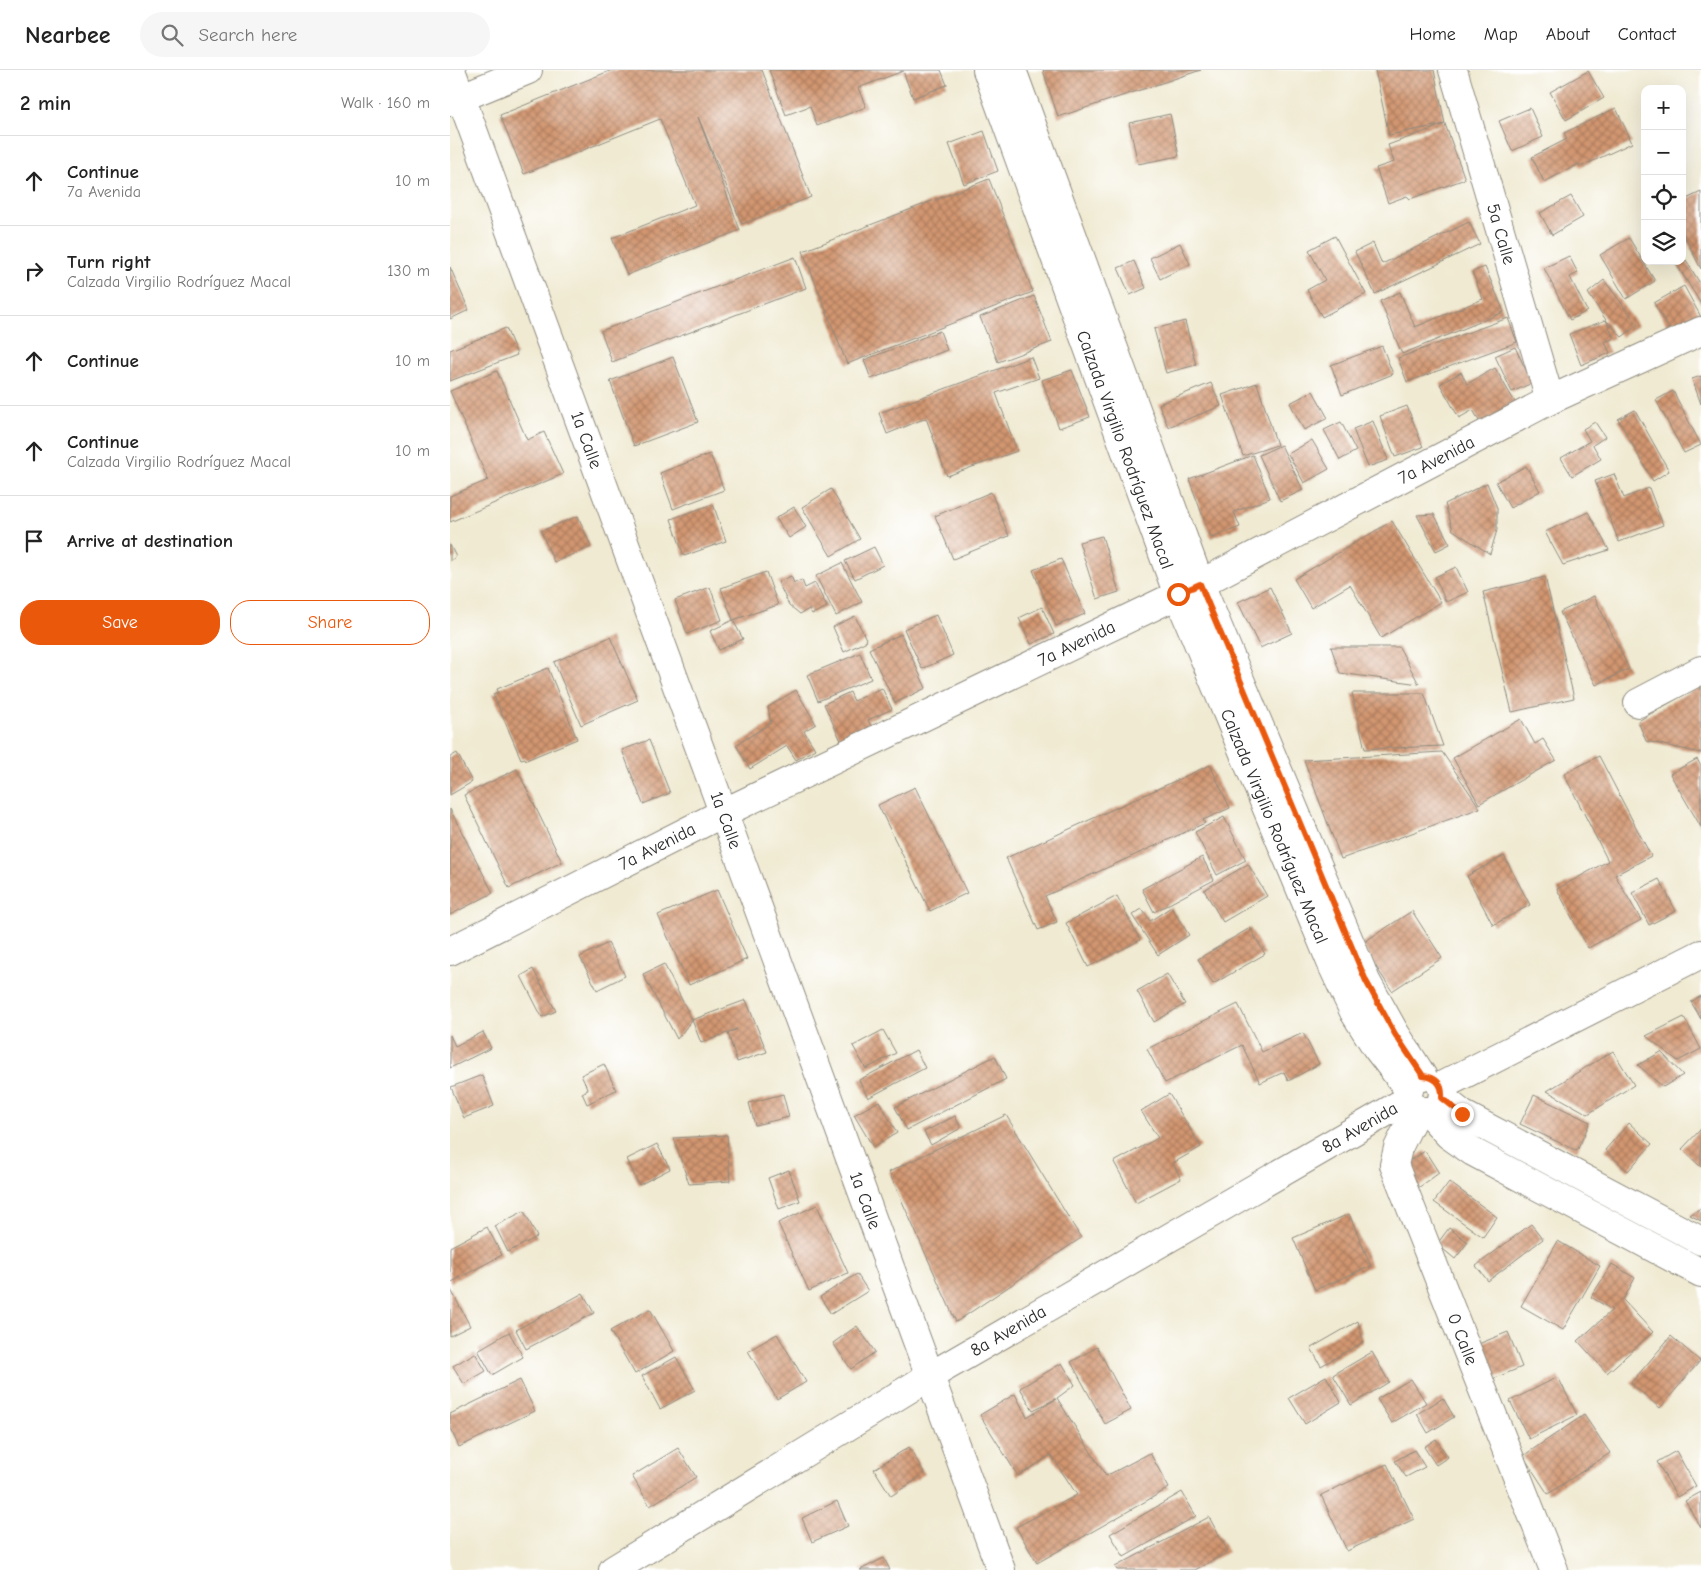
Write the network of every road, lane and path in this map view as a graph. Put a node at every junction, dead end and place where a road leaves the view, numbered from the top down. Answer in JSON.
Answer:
{"nodes":[{"id":1,"x":451,"y":70,"type":"edge"},
{"id":2,"x":528,"y":70,"type":"edge"},
{"id":3,"x":987,"y":70,"type":"edge"},
{"id":4,"x":1012,"y":70,"type":"edge"},
{"id":5,"x":1453,"y":70,"type":"edge"},
{"id":6,"x":456,"y":99,"type":"edge"},
{"id":7,"x":1701,"y":331,"type":"edge"},
{"id":8,"x":1550,"y":400,"type":"junction"},
{"id":9,"x":1189,"y":589,"type":"junction"},
{"id":10,"x":1701,"y":670,"type":"edge"},
{"id":11,"x":1638,"y":703,"type":"dead end"},
{"id":12,"x":724,"y":813,"type":"junction"},
{"id":13,"x":450,"y":951,"type":"edge"},
{"id":14,"x":1701,"y":954,"type":"edge"},
{"id":15,"x":1424,"y":1096,"type":"junction"},
{"id":16,"x":1701,"y":1241,"type":"edge"},
{"id":17,"x":1701,"y":1273,"type":"edge"},
{"id":18,"x":930,"y":1376,"type":"junction"},
{"id":19,"x":614,"y":1570,"type":"edge"},
{"id":20,"x":1001,"y":1570,"type":"edge"},
{"id":21,"x":1554,"y":1570,"type":"edge"}],
"edges":[{"from":1,"to":6,"type":"street","name":"1a Calle"},
{"from":2,"to":6,"type":"street"},
{"from":3,"to":9,"type":"street","name":"Calzada Virgilio Rodríguez Macal"},
{"from":4,"to":9,"type":"street","name":"Calzada Virgilio Rodríguez Macal"},
{"from":5,"to":8,"type":"street","name":"5a Calle"},
{"from":6,"to":12,"type":"street","name":"1a Calle"},
{"from":7,"to":8,"type":"street","name":"7a Avenida"},
{"from":8,"to":9,"type":"street","name":"7a Avenida"},
{"from":9,"to":12,"type":"street","name":"7a Avenida"},
{"from":9,"to":15,"type":"street","name":"Calzada Virgilio Rodríguez Macal"},
{"from":10,"to":11,"type":"street"},
{"from":12,"to":13,"type":"street","name":"7a Avenida"},
{"from":12,"to":18,"type":"street","name":"1a Calle"},
{"from":14,"to":15,"type":"street","name":"8a Avenida"},
{"from":15,"to":16,"type":"street","name":"Calzada Virgilio Rodríguez Macal"},
{"from":15,"to":17,"type":"street","name":"Calzada Virgilio Rodríguez Macal"},
{"from":15,"to":18,"type":"street","name":"8a Avenida"},
{"from":15,"to":21,"type":"street","name":"0 Calle"},
{"from":18,"to":19,"type":"street","name":"8a Avenida"},
{"from":18,"to":20,"type":"street","name":"1a Calle"}]}
